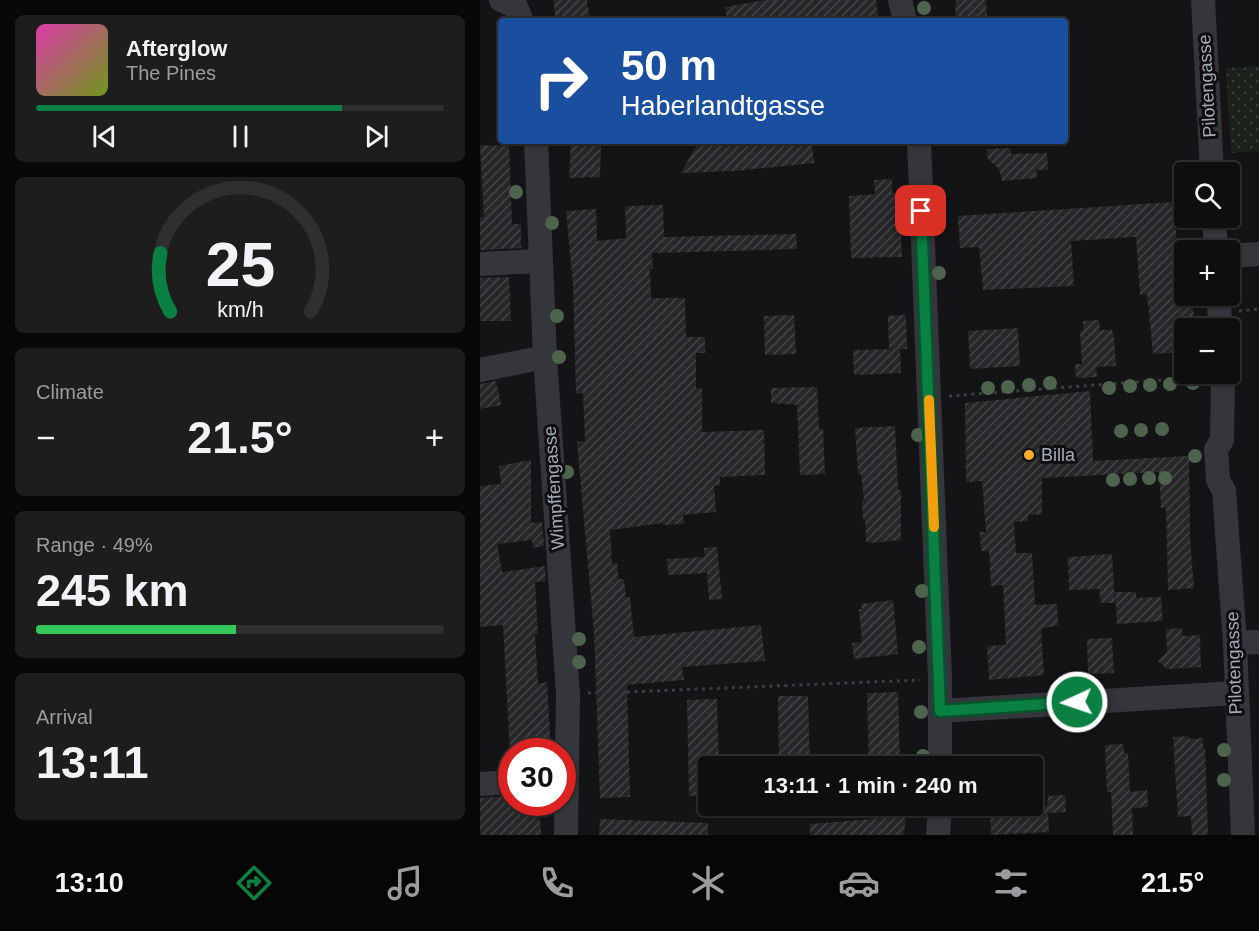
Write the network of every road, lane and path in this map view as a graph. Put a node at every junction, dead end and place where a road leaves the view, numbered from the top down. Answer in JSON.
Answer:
{"nodes":[{"id":1,"x":501,"y":0,"type":"edge"},
{"id":2,"x":900,"y":0,"type":"edge"},
{"id":3,"x":1203,"y":0,"type":"edge"},
{"id":4,"x":521,"y":18,"type":"edge"},
{"id":5,"x":904,"y":18,"type":"edge"},
{"id":6,"x":536,"y":144,"type":"edge"},
{"id":7,"x":919,"y":144,"type":"edge"},
{"id":8,"x":1211,"y":162,"type":"edge"},
{"id":9,"x":1259,"y":254,"type":"edge"},
{"id":10,"x":1240,"y":255,"type":"edge"},
{"id":11,"x":540,"y":261,"type":"junction"},
{"id":12,"x":480,"y":264,"type":"edge"},
{"id":13,"x":545,"y":357,"type":"junction"},
{"id":14,"x":480,"y":370,"type":"edge"},
{"id":15,"x":1174,"y":378,"type":"edge"},
{"id":16,"x":1213,"y":384,"type":"edge"},
{"id":17,"x":949,"y":396,"type":"dead end"},
{"id":18,"x":1259,"y":642,"type":"edge"},
{"id":19,"x":1235,"y":643,"type":"junction"},
{"id":20,"x":940,"y":679,"type":"junction"},
{"id":21,"x":598,"y":692,"type":"dead end"},
{"id":22,"x":627,"y":692,"type":"dead end"},
{"id":23,"x":586,"y":693,"type":"dead end"},
{"id":24,"x":1235,"y":693,"type":"junction"},
{"id":25,"x":940,"y":711,"type":"junction"},
{"id":26,"x":567,"y":738,"type":"edge"},
{"id":27,"x":940,"y":756,"type":"edge"},
{"id":28,"x":498,"y":783,"type":"edge"},
{"id":29,"x":480,"y":784,"type":"edge"},
{"id":30,"x":566,"y":816,"type":"edge"},
{"id":31,"x":939,"y":816,"type":"edge"},
{"id":32,"x":566,"y":835,"type":"edge"},
{"id":33,"x":938,"y":835,"type":"edge"},
{"id":34,"x":1243,"y":835,"type":"edge"}],
"edges":[{"from":1,"to":4,"type":"street"},
{"from":2,"to":5,"type":"street"},
{"from":3,"to":8,"type":"street","name":"Pilotengasse"},
{"from":6,"to":11,"type":"street","name":"Wimpffengasse"},
{"from":7,"to":20,"type":"street"},
{"from":9,"to":10,"type":"street"},
{"from":11,"to":12,"type":"street"},
{"from":11,"to":13,"type":"street","name":"Wimpffengasse"},
{"from":13,"to":14,"type":"street"},
{"from":13,"to":26,"type":"street","name":"Wimpffengasse"},
{"from":15,"to":17,"type":"path"},
{"from":16,"to":19,"type":"street","name":"Pilotengasse"},
{"from":18,"to":19,"type":"street"},
{"from":19,"to":24,"type":"street","name":"Pilotengasse"},
{"from":20,"to":22,"type":"path"},
{"from":20,"to":25,"type":"street"},
{"from":21,"to":23,"type":"path"},
{"from":24,"to":25,"type":"street"},
{"from":24,"to":34,"type":"street","name":"Pilotengasse"},
{"from":25,"to":27,"type":"street"},
{"from":28,"to":29,"type":"street"},
{"from":30,"to":32,"type":"street","name":"Wimpffengasse"},
{"from":31,"to":33,"type":"street"}]}
